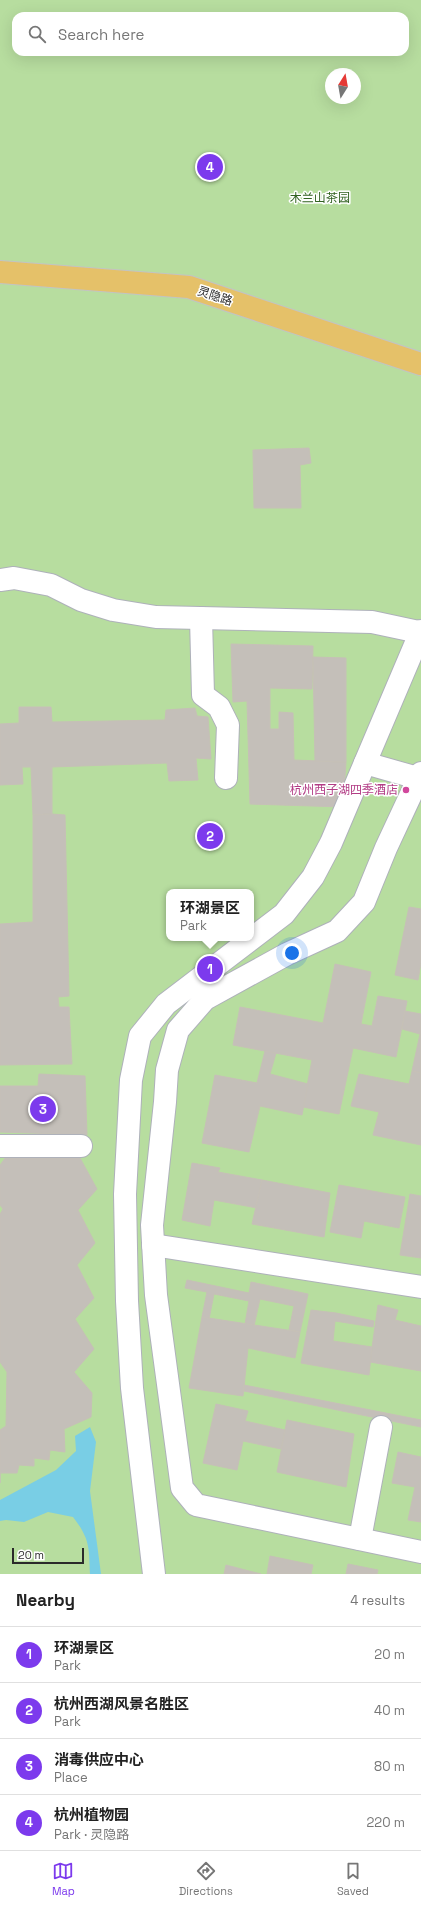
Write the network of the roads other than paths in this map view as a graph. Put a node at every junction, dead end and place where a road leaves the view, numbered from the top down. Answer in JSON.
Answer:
{"nodes":[{"id":1,"x":0,"y":272,"type":"edge"},
{"id":2,"x":421,"y":364,"type":"edge"},
{"id":3,"x":0,"y":580,"type":"edge"},
{"id":4,"x":201,"y":618,"type":"junction"},
{"id":5,"x":420,"y":631,"type":"edge"},
{"id":6,"x":365,"y":763,"type":"junction"},
{"id":7,"x":420,"y":777,"type":"edge"},
{"id":8,"x":226,"y":778,"type":"dead end"},
{"id":9,"x":254,"y":937,"type":"edge"},
{"id":10,"x":249,"y":941,"type":"edge"},
{"id":11,"x":0,"y":1146,"type":"edge"},
{"id":12,"x":81,"y":1146,"type":"dead end"},
{"id":13,"x":153,"y":1245,"type":"junction"},
{"id":14,"x":421,"y":1286,"type":"edge"},
{"id":15,"x":381,"y":1427,"type":"dead end"},
{"id":16,"x":360,"y":1539,"type":"junction"},
{"id":17,"x":421,"y":1552,"type":"edge"},
{"id":18,"x":154,"y":1574,"type":"edge"}],
"edges":[{"from":1,"to":2,"type":"main road","name":"灵隐路"},
{"from":3,"to":4,"type":"street"},
{"from":4,"to":5,"type":"street"},
{"from":4,"to":8,"type":"street"},
{"from":5,"to":6,"type":"street"},
{"from":6,"to":7,"type":"street"},
{"from":6,"to":9,"type":"street"},
{"from":7,"to":13,"type":"street"},
{"from":10,"to":18,"type":"street"},
{"from":11,"to":12,"type":"street"},
{"from":13,"to":14,"type":"street"},
{"from":13,"to":16,"type":"street"},
{"from":15,"to":16,"type":"street"},
{"from":16,"to":17,"type":"street"}]}
